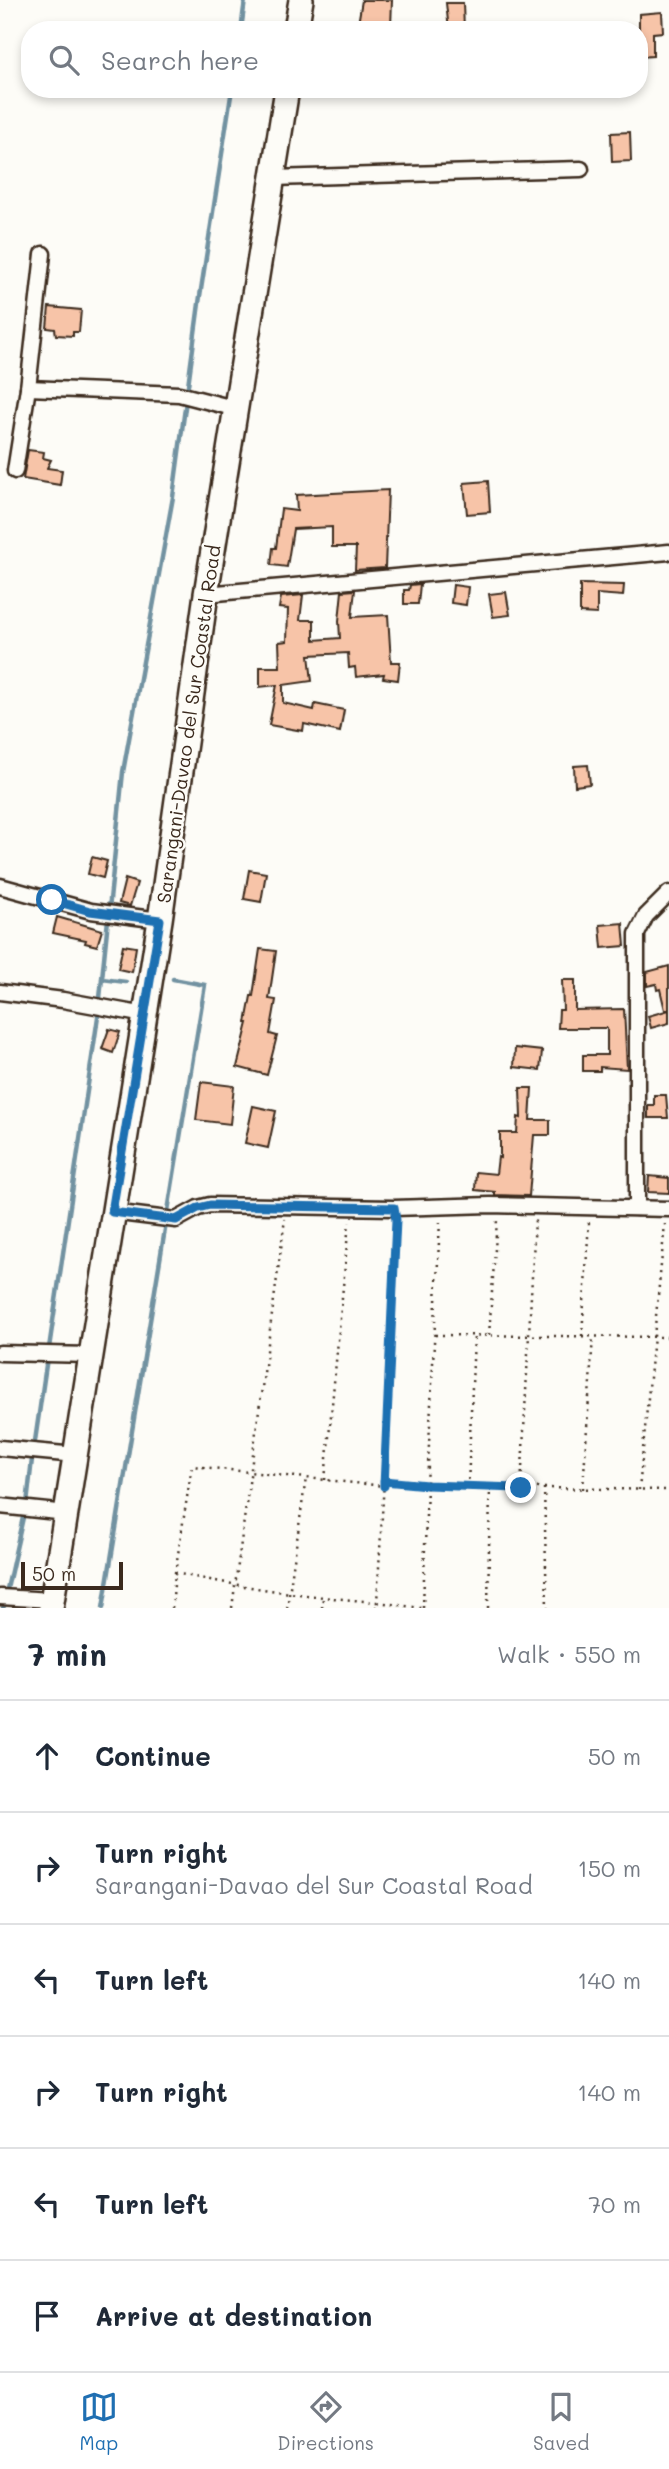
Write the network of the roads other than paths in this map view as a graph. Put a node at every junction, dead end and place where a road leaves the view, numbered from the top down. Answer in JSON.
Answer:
{"nodes":[{"id":1,"x":300,"y":0,"type":"edge"},
{"id":2,"x":297,"y":21,"type":"edge"},
{"id":3,"x":286,"y":98,"type":"edge"},
{"id":4,"x":581,"y":169,"type":"dead end"},
{"id":5,"x":273,"y":178,"type":"junction"},
{"id":6,"x":43,"y":254,"type":"dead end"},
{"id":7,"x":28,"y":388,"type":"junction"},
{"id":8,"x":237,"y":410,"type":"junction"},
{"id":9,"x":15,"y":471,"type":"dead end"},
{"id":10,"x":669,"y":552,"type":"edge"},
{"id":11,"x":206,"y":594,"type":"junction"},
{"id":12,"x":0,"y":886,"type":"edge"},
{"id":13,"x":669,"y":893,"type":"edge"},
{"id":14,"x":160,"y":920,"type":"junction"},
{"id":15,"x":0,"y":992,"type":"edge"},
{"id":16,"x":145,"y":1015,"type":"junction"},
{"id":17,"x":637,"y":1208,"type":"junction"},
{"id":18,"x":669,"y":1209,"type":"edge"},
{"id":19,"x":112,"y":1212,"type":"junction"},
{"id":20,"x":0,"y":1353,"type":"edge"},
{"id":21,"x":92,"y":1355,"type":"junction"},
{"id":22,"x":0,"y":1448,"type":"edge"},
{"id":23,"x":76,"y":1455,"type":"junction"},
{"id":24,"x":0,"y":1506,"type":"edge"},
{"id":25,"x":67,"y":1513,"type":"junction"},
{"id":26,"x":0,"y":1597,"type":"edge"},
{"id":27,"x":52,"y":1604,"type":"edge"}],
"edges":[{"from":1,"to":2,"type":"main road"},
{"from":3,"to":5,"type":"main road","name":"Sarangani-Davao del Sur Coastal Road"},
{"from":4,"to":5,"type":"street"},
{"from":5,"to":8,"type":"main road","name":"Sarangani-Davao del Sur Coastal Road"},
{"from":6,"to":7,"type":"street"},
{"from":7,"to":8,"type":"street"},
{"from":7,"to":9,"type":"street"},
{"from":8,"to":11,"type":"main road","name":"Sarangani-Davao del Sur Coastal Road"},
{"from":10,"to":11,"type":"street"},
{"from":11,"to":14,"type":"main road","name":"Sarangani-Davao del Sur Coastal Road"},
{"from":12,"to":14,"type":"street"},
{"from":13,"to":17,"type":"street"},
{"from":14,"to":16,"type":"main road","name":"Sarangani-Davao del Sur Coastal Road"},
{"from":15,"to":16,"type":"street"},
{"from":16,"to":19,"type":"main road","name":"Sarangani-Davao del Sur Coastal Road"},
{"from":17,"to":18,"type":"street"},
{"from":17,"to":19,"type":"street"},
{"from":19,"to":21,"type":"main road","name":"Sarangani-Davao del Sur Coastal Road"},
{"from":20,"to":21,"type":"street"},
{"from":21,"to":23,"type":"main road","name":"Sarangani-Davao del Sur Coastal Road"},
{"from":22,"to":23,"type":"street"},
{"from":23,"to":25,"type":"main road","name":"Sarangani-Davao del Sur Coastal Road"},
{"from":24,"to":25,"type":"street"},
{"from":25,"to":27,"type":"main road","name":"Sarangani-Davao del Sur Coastal Road"},
{"from":26,"to":27,"type":"street"}]}
